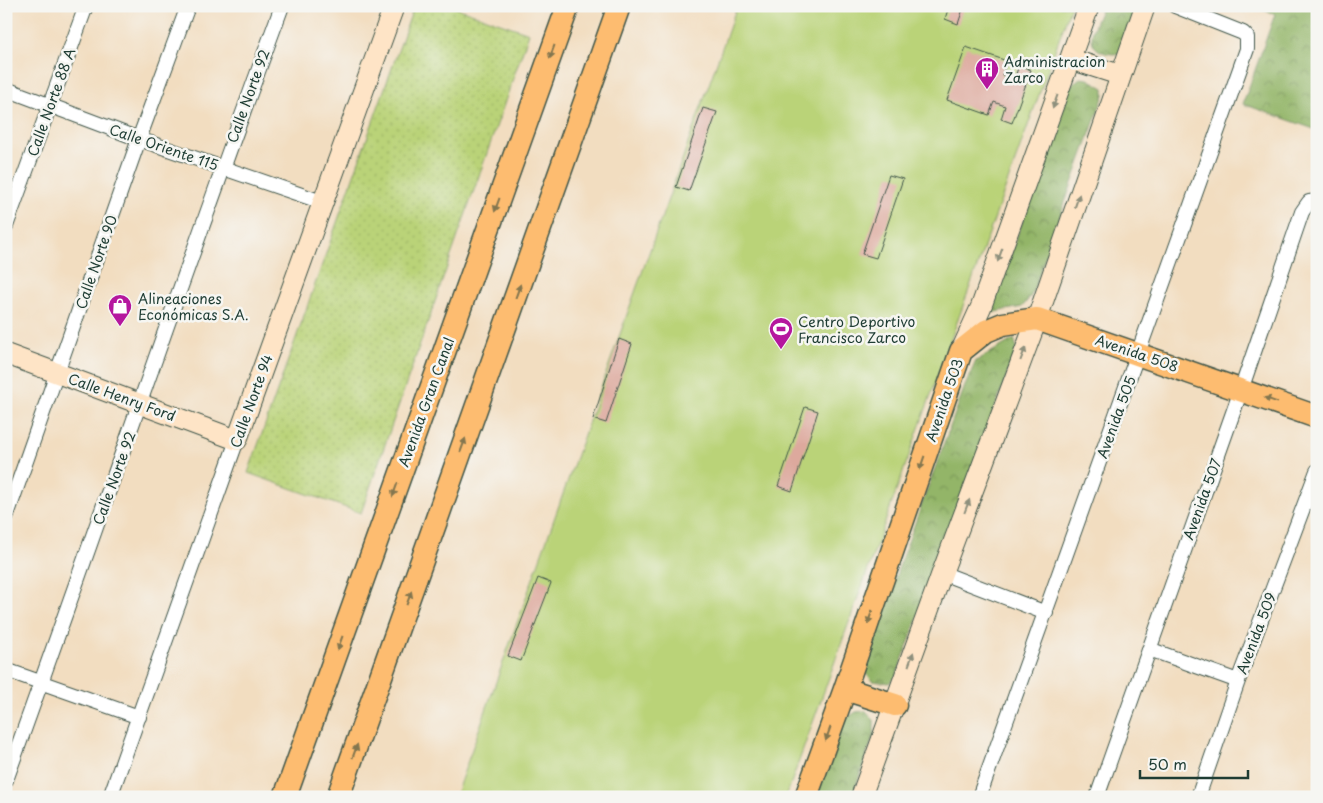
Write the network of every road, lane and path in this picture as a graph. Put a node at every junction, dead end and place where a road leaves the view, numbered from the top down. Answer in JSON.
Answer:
{"nodes":[{"id":1,"x":86,"y":6,"type":"edge"},
{"id":2,"x":188,"y":6,"type":"edge"},
{"id":3,"x":282,"y":6,"type":"edge"},
{"id":4,"x":394,"y":6,"type":"edge"},
{"id":5,"x":568,"y":6,"type":"edge"},
{"id":6,"x":619,"y":6,"type":"edge"},
{"id":7,"x":1089,"y":6,"type":"edge"},
{"id":8,"x":1144,"y":6,"type":"edge"},
{"id":9,"x":1176,"y":6,"type":"edge"},
{"id":10,"x":1070,"y":59,"type":"junction"},
{"id":11,"x":1120,"y":74,"type":"junction"},
{"id":12,"x":6,"y":89,"type":"edge"},
{"id":13,"x":50,"y":105,"type":"junction"},
{"id":14,"x":139,"y":139,"type":"junction"},
{"id":15,"x":222,"y":168,"type":"junction"},
{"id":16,"x":1313,"y":201,"type":"edge"},
{"id":17,"x":322,"y":202,"type":"junction"},
{"id":18,"x":6,"y":226,"type":"edge"},
{"id":19,"x":1037,"y":319,"type":"junction"},
{"id":20,"x":961,"y":351,"type":"junction"},
{"id":21,"x":6,"y":354,"type":"edge"},
{"id":22,"x":1138,"y":354,"type":"junction"},
{"id":23,"x":57,"y":374,"type":"junction"},
{"id":24,"x":1241,"y":390,"type":"junction"},
{"id":25,"x":140,"y":404,"type":"junction"},
{"id":26,"x":1317,"y":417,"type":"edge"},
{"id":27,"x":237,"y":440,"type":"junction"},
{"id":28,"x":1317,"y":471,"type":"edge"},
{"id":29,"x":6,"y":518,"type":"edge"},
{"id":30,"x":942,"y":573,"type":"junction"},
{"id":31,"x":1046,"y":613,"type":"junction"},
{"id":32,"x":1149,"y":649,"type":"junction"},
{"id":33,"x":6,"y":670,"type":"edge"},
{"id":34,"x":1238,"y":681,"type":"junction"},
{"id":35,"x":41,"y":683,"type":"junction"},
{"id":36,"x":845,"y":689,"type":"junction"},
{"id":37,"x":895,"y":705,"type":"junction"},
{"id":38,"x":139,"y":717,"type":"junction"},
{"id":39,"x":6,"y":780,"type":"edge"},
{"id":40,"x":110,"y":797,"type":"edge"},
{"id":41,"x":285,"y":797,"type":"edge"},
{"id":42,"x":338,"y":797,"type":"edge"},
{"id":43,"x":806,"y":797,"type":"edge"},
{"id":44,"x":862,"y":797,"type":"edge"},
{"id":45,"x":979,"y":797,"type":"edge"},
{"id":46,"x":1097,"y":797,"type":"edge"},
{"id":47,"x":1198,"y":797,"type":"edge"}],
"edges":[{"from":1,"to":13,"type":"street","name":"Calle Norte 88 A"},
{"from":2,"to":14,"type":"street","name":"Calle Norte 90"},
{"from":3,"to":15,"type":"street","name":"Calle Norte 92"},
{"from":4,"to":17,"type":"street","name":"Calle Norte 94"},
{"from":5,"to":41,"type":"main road","name":"Avenida Gran Canal","one_way":true},
{"from":42,"to":6,"type":"main road","one_way":true},
{"from":7,"to":10,"type":"street","name":"Avenida 503"},
{"from":8,"to":11,"type":"street"},
{"from":9,"to":22,"type":"street","name":"Avenida 505"},
{"from":10,"to":11,"type":"street"},
{"from":10,"to":20,"type":"street","name":"Avenida 503","one_way":true},
{"from":19,"to":11,"type":"street","one_way":true},
{"from":12,"to":13,"type":"street","name":"Calle Oriente 115"},
{"from":13,"to":14,"type":"street","name":"Calle Oriente 115"},
{"from":13,"to":18,"type":"street","name":"Calle Norte 88 A"},
{"from":14,"to":15,"type":"street","name":"Calle Oriente 115"},
{"from":14,"to":23,"type":"street","name":"Calle Norte 90"},
{"from":15,"to":17,"type":"street","name":"Calle Oriente 115"},
{"from":15,"to":25,"type":"street","name":"Calle Norte 92"},
{"from":16,"to":24,"type":"street","name":"Avenida 507"},
{"from":17,"to":27,"type":"street","name":"Calle Norte 94"},
{"from":19,"to":20,"type":"main road","name":"Avenida 508"},
{"from":19,"to":22,"type":"main road","name":"Avenida 508"},
{"from":30,"to":19,"type":"street","one_way":true},
{"from":20,"to":36,"type":"main road","name":"Avenida 503","one_way":true},
{"from":21,"to":23,"type":"street","name":"Calle Henry Ford"},
{"from":22,"to":24,"type":"main road","name":"Avenida 508"},
{"from":22,"to":31,"type":"street","name":"Avenida 505"},
{"from":23,"to":25,"type":"street","name":"Calle Henry Ford"},
{"from":23,"to":29,"type":"street","name":"Calle Norte 90"},
{"from":26,"to":24,"type":"main road","name":"Avenida 508","one_way":true},
{"from":24,"to":32,"type":"street","name":"Avenida 507"},
{"from":25,"to":27,"type":"street","name":"Calle Henry Ford"},
{"from":25,"to":35,"type":"street","name":"Calle Norte 92"},
{"from":27,"to":38,"type":"street","name":"Calle Norte 94"},
{"from":28,"to":34,"type":"street","name":"Avenida 509"},
{"from":30,"to":31,"type":"street"},
{"from":37,"to":30,"type":"street","one_way":true},
{"from":31,"to":45,"type":"street","name":"Avenida 505"},
{"from":32,"to":34,"type":"street"},
{"from":32,"to":46,"type":"street","name":"Avenida 507"},
{"from":33,"to":35,"type":"street"},
{"from":34,"to":47,"type":"street","name":"Avenida 509"},
{"from":35,"to":38,"type":"street"},
{"from":35,"to":39,"type":"street","name":"Calle Norte 92"},
{"from":36,"to":37,"type":"main road"},
{"from":36,"to":43,"type":"main road","name":"Avenida 503","one_way":true},
{"from":37,"to":44,"type":"street"},
{"from":38,"to":40,"type":"street","name":"Calle Norte 94"}]}
